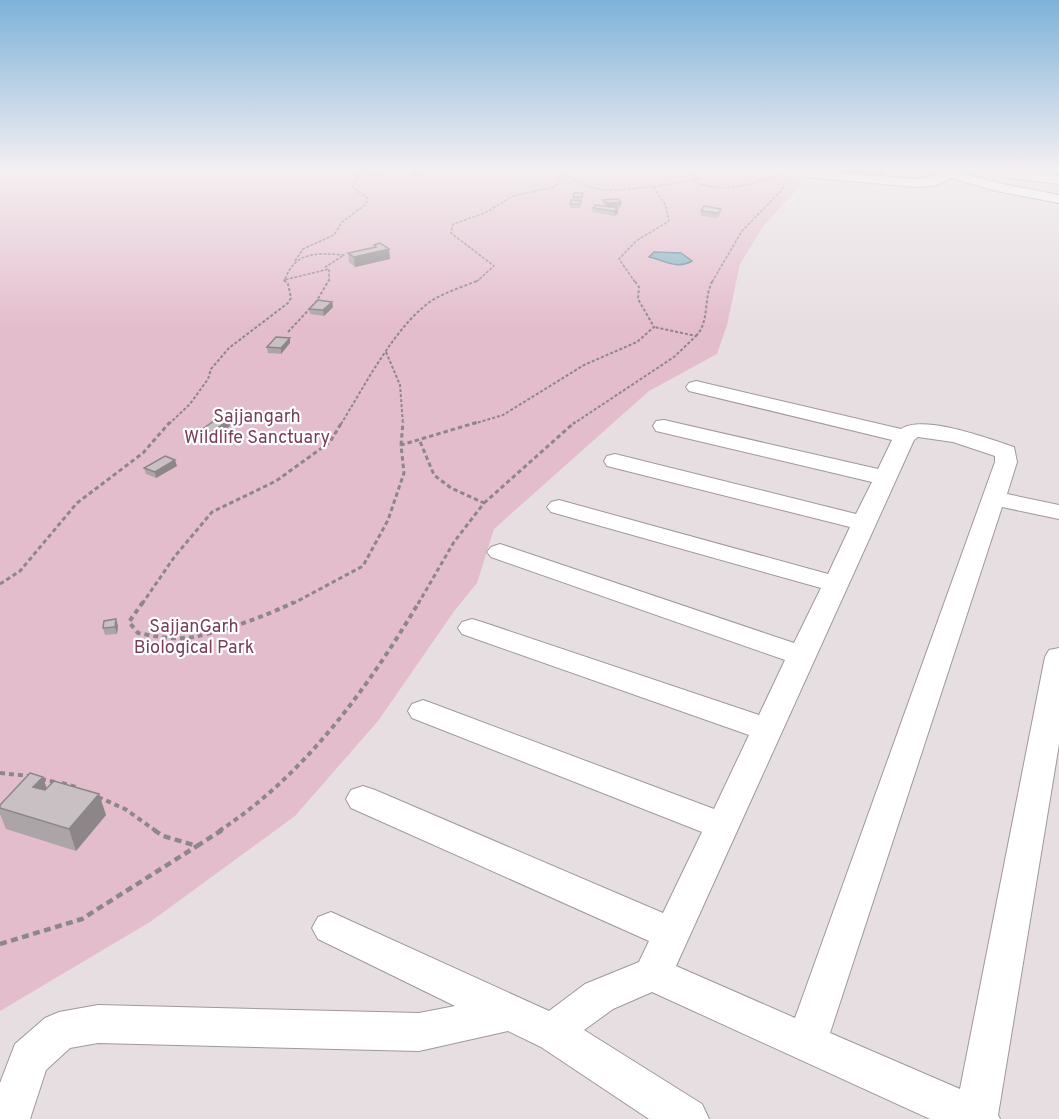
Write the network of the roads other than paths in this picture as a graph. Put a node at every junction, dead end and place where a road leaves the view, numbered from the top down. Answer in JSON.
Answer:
{"nodes":[{"id":1,"x":696,"y":387,"type":"dead end"},
{"id":2,"x":664,"y":426,"type":"dead end"},
{"id":3,"x":905,"y":436,"type":"junction"},
{"id":4,"x":615,"y":461,"type":"dead end"},
{"id":5,"x":886,"y":477,"type":"junction"},
{"id":6,"x":993,"y":498,"type":"junction"},
{"id":7,"x":559,"y":507,"type":"dead end"},
{"id":8,"x":1059,"y":512,"type":"edge"},
{"id":9,"x":864,"y":524,"type":"junction"},
{"id":10,"x":500,"y":552,"type":"dead end"},
{"id":11,"x":836,"y":584,"type":"junction"},
{"id":12,"x":472,"y":628,"type":"dead end"},
{"id":13,"x":802,"y":656,"type":"junction"},
{"id":14,"x":1059,"y":657,"type":"edge"},
{"id":15,"x":423,"y":711,"type":"dead end"},
{"id":16,"x":768,"y":730,"type":"junction"},
{"id":17,"x":363,"y":799,"type":"dead end"},
{"id":18,"x":723,"y":826,"type":"junction"},
{"id":19,"x":331,"y":928,"type":"dead end"},
{"id":20,"x":672,"y":934,"type":"junction"},
{"id":21,"x":653,"y":974,"type":"junction"},
{"id":22,"x":509,"y":1013,"type":"junction"},
{"id":23,"x":555,"y":1034,"type":"junction"},
{"id":24,"x":806,"y":1043,"type":"junction"},
{"id":25,"x":8,"y":1119,"type":"edge"},
{"id":26,"x":687,"y":1119,"type":"edge"},
{"id":27,"x":976,"y":1119,"type":"edge"}],
"edges":[{"from":1,"to":3,"type":"street"},
{"from":2,"to":5,"type":"street"},
{"from":3,"to":5,"type":"street"},
{"from":3,"to":6,"type":"street"},
{"from":4,"to":9,"type":"street"},
{"from":5,"to":9,"type":"street"},
{"from":6,"to":8,"type":"street"},
{"from":6,"to":24,"type":"street"},
{"from":7,"to":11,"type":"street"},
{"from":9,"to":11,"type":"street"},
{"from":10,"to":13,"type":"street"},
{"from":11,"to":13,"type":"street"},
{"from":12,"to":16,"type":"street"},
{"from":13,"to":16,"type":"street"},
{"from":14,"to":27,"type":"street"},
{"from":15,"to":18,"type":"street"},
{"from":16,"to":18,"type":"street"},
{"from":17,"to":20,"type":"street"},
{"from":18,"to":20,"type":"street"},
{"from":19,"to":22,"type":"street"},
{"from":20,"to":21,"type":"street"},
{"from":21,"to":23,"type":"street"},
{"from":21,"to":24,"type":"street"},
{"from":22,"to":23,"type":"street"},
{"from":22,"to":25,"type":"street"},
{"from":23,"to":26,"type":"street"},
{"from":24,"to":27,"type":"street"}]}
